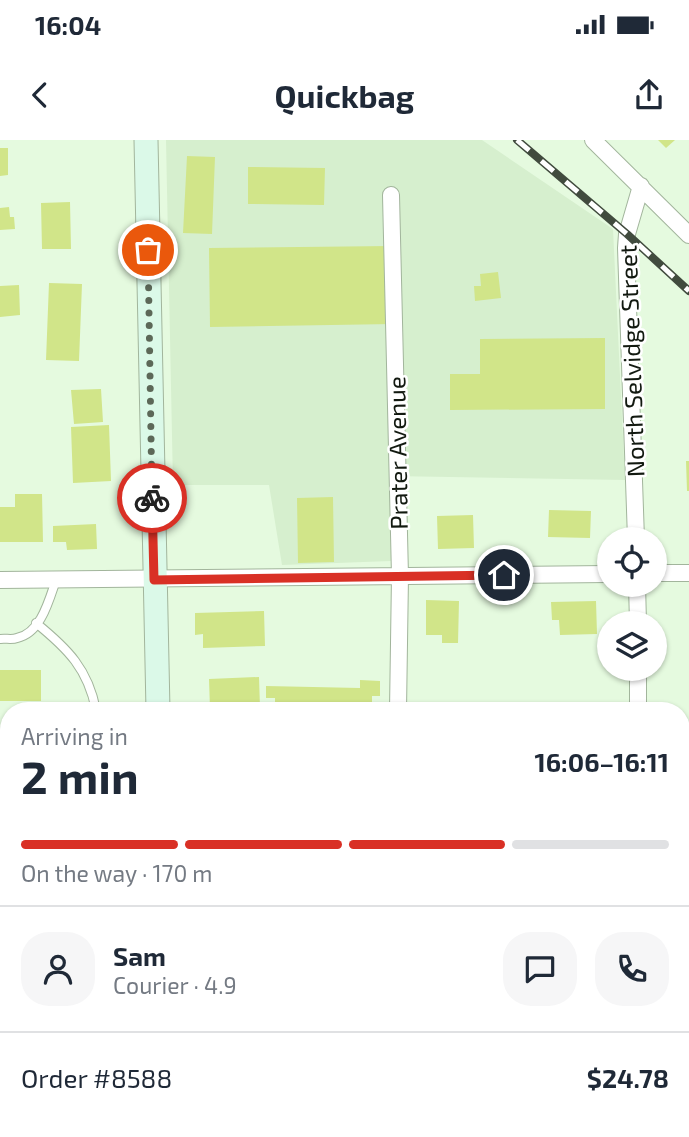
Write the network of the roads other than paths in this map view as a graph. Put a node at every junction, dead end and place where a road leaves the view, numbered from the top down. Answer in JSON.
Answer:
{"nodes":[{"id":1,"x":146,"y":140,"type":"edge"},
{"id":2,"x":593,"y":140,"type":"edge"},
{"id":3,"x":641,"y":186,"type":"junction"},
{"id":4,"x":391,"y":195,"type":"dead end"},
{"id":5,"x":689,"y":235,"type":"edge"},
{"id":6,"x":636,"y":527,"type":"edge"},
{"id":7,"x":597,"y":573,"type":"edge"},
{"id":8,"x":667,"y":573,"type":"edge"},
{"id":9,"x":689,"y":573,"type":"edge"},
{"id":10,"x":400,"y":576,"type":"junction"},
{"id":11,"x":0,"y":580,"type":"edge"},
{"id":12,"x":56,"y":580,"type":"junction"},
{"id":13,"x":154,"y":580,"type":"junction"},
{"id":14,"x":36,"y":624,"type":"junction"},
{"id":15,"x":0,"y":639,"type":"edge"},
{"id":16,"x":638,"y":681,"type":"edge"},
{"id":17,"x":94,"y":702,"type":"edge"},
{"id":18,"x":158,"y":702,"type":"edge"},
{"id":19,"x":398,"y":702,"type":"edge"},
{"id":20,"x":638,"y":702,"type":"edge"}],
"edges":[{"from":1,"to":13,"type":"main road"},
{"from":2,"to":3,"type":"street"},
{"from":3,"to":5,"type":"street"},
{"from":3,"to":6,"type":"street","name":"North Selvidge Street"},
{"from":4,"to":10,"type":"street","name":"Prater Avenue"},
{"from":7,"to":10,"type":"street"},
{"from":8,"to":9,"type":"street"},
{"from":10,"to":13,"type":"street"},
{"from":10,"to":19,"type":"street","name":"Prater Avenue"},
{"from":11,"to":12,"type":"street"},
{"from":12,"to":13,"type":"street"},
{"from":12,"to":14,"type":"lane"},
{"from":13,"to":18,"type":"main road"},
{"from":14,"to":15,"type":"lane"},
{"from":14,"to":17,"type":"lane"},
{"from":16,"to":20,"type":"street"}]}
